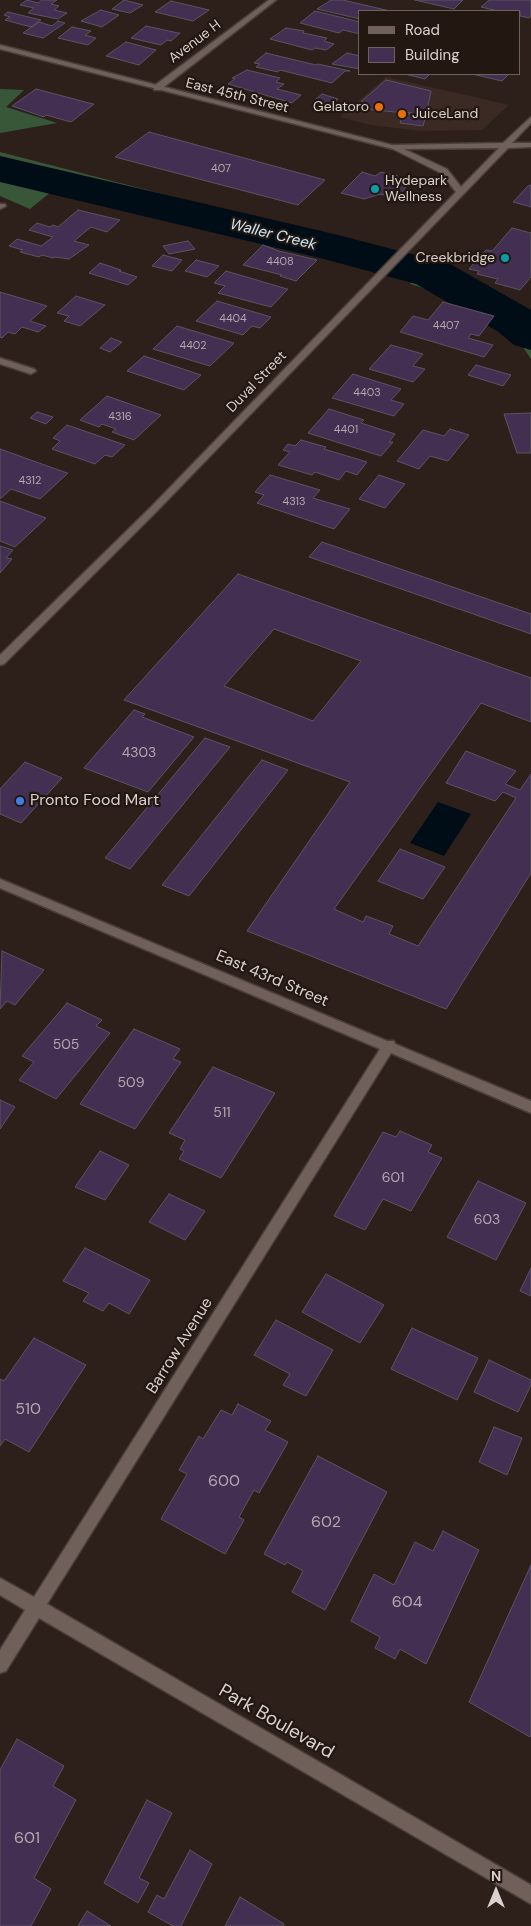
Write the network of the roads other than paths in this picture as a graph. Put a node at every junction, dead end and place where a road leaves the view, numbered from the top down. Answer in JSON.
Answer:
{"nodes":[{"id":1,"x":273,"y":0,"type":"edge"},
{"id":2,"x":0,"y":47,"type":"edge"},
{"id":3,"x":158,"y":88,"type":"junction"},
{"id":4,"x":531,"y":119,"type":"edge"},
{"id":5,"x":504,"y":145,"type":"junction"},
{"id":6,"x":531,"y":145,"type":"edge"},
{"id":7,"x":392,"y":147,"type":"junction"},
{"id":8,"x":460,"y":191,"type":"junction"},
{"id":9,"x":0,"y":362,"type":"edge"},
{"id":10,"x":31,"y":372,"type":"dead end"},
{"id":11,"x":0,"y":661,"type":"edge"},
{"id":12,"x":0,"y":882,"type":"edge"},
{"id":13,"x":389,"y":1045,"type":"junction"},
{"id":14,"x":531,"y":1106,"type":"edge"},
{"id":15,"x":0,"y":1586,"type":"edge"},
{"id":16,"x":36,"y":1607,"type":"junction"},
{"id":17,"x":0,"y":1665,"type":"edge"},
{"id":18,"x":531,"y":1895,"type":"edge"}],
"edges":[{"from":1,"to":3,"type":"street","name":"Avenue H"},
{"from":2,"to":3,"type":"street","name":"East 45th Street"},
{"from":3,"to":7,"type":"street","name":"East 45th Street"},
{"from":4,"to":5,"type":"street","name":"Duval Street"},
{"from":5,"to":6,"type":"street","name":"East 45th Street"},
{"from":5,"to":7,"type":"street","name":"East 45th Street"},
{"from":5,"to":8,"type":"street","name":"Duval Street"},
{"from":7,"to":8,"type":"street"},
{"from":8,"to":11,"type":"street","name":"Duval Street"},
{"from":9,"to":10,"type":"street"},
{"from":12,"to":13,"type":"street","name":"East 43rd Street"},
{"from":13,"to":14,"type":"street","name":"East 43rd Street"},
{"from":13,"to":16,"type":"street","name":"Barrow Avenue"},
{"from":15,"to":16,"type":"street","name":"Park Boulevard"},
{"from":16,"to":17,"type":"street","name":"Barrow Avenue"},
{"from":16,"to":18,"type":"street","name":"Park Boulevard"}]}
